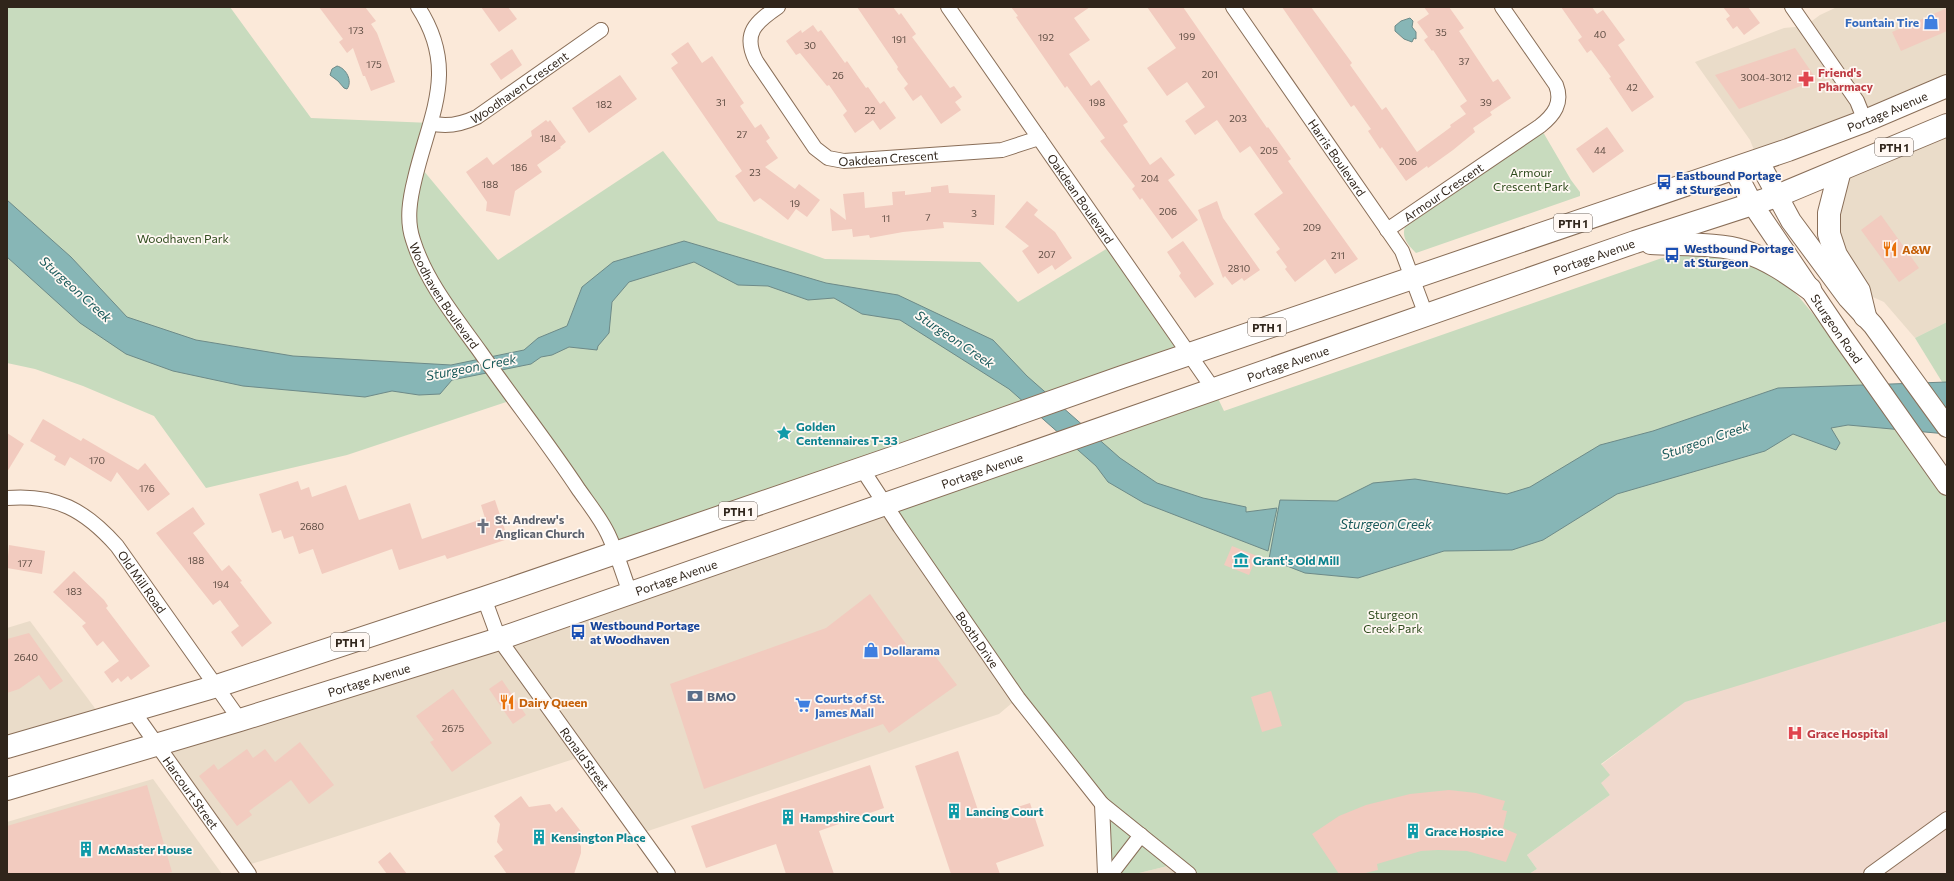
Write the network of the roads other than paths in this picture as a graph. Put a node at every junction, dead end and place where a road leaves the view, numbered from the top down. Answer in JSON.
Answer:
{"nodes":[{"id":1,"x":418,"y":7,"type":"edge"},
{"id":2,"x":778,"y":7,"type":"edge"},
{"id":3,"x":948,"y":7,"type":"edge"},
{"id":4,"x":1233,"y":7,"type":"edge"},
{"id":5,"x":1502,"y":7,"type":"edge"},
{"id":6,"x":1792,"y":7,"type":"edge"},
{"id":7,"x":601,"y":30,"type":"dead end"},
{"id":8,"x":1947,"y":86,"type":"edge"},
{"id":9,"x":1865,"y":121,"type":"junction"},
{"id":10,"x":431,"y":123,"type":"junction"},
{"id":11,"x":1947,"y":124,"type":"edge"},
{"id":12,"x":1039,"y":138,"type":"junction"},
{"id":13,"x":1758,"y":160,"type":"junction"},
{"id":14,"x":1734,"y":169,"type":"junction"},
{"id":15,"x":1840,"y":170,"type":"junction"},
{"id":16,"x":1777,"y":196,"type":"junction"},
{"id":17,"x":1753,"y":204,"type":"junction"},
{"id":18,"x":1387,"y":230,"type":"junction"},
{"id":19,"x":1635,"y":242,"type":"junction"},
{"id":20,"x":1412,"y":278,"type":"junction"},
{"id":21,"x":1810,"y":288,"type":"junction"},
{"id":22,"x":1426,"y":315,"type":"junction"},
{"id":23,"x":1865,"y":316,"type":"junction"},
{"id":24,"x":1188,"y":355,"type":"junction"},
{"id":25,"x":1214,"y":390,"type":"junction"},
{"id":26,"x":1947,"y":427,"type":"edge"},
{"id":27,"x":862,"y":469,"type":"junction"},
{"id":28,"x":1946,"y":483,"type":"edge"},
{"id":29,"x":7,"y":498,"type":"edge"},
{"id":30,"x":884,"y":504,"type":"junction"},
{"id":31,"x":615,"y":553,"type":"junction"},
{"id":32,"x":630,"y":593,"type":"junction"},
{"id":33,"x":484,"y":598,"type":"junction"},
{"id":34,"x":499,"y":639,"type":"junction"},
{"id":35,"x":217,"y":686,"type":"junction"},
{"id":36,"x":133,"y":711,"type":"junction"},
{"id":37,"x":240,"y":720,"type":"junction"},
{"id":38,"x":157,"y":745,"type":"junction"},
{"id":39,"x":7,"y":747,"type":"edge"},
{"id":40,"x":7,"y":788,"type":"edge"},
{"id":41,"x":1102,"y":804,"type":"junction"},
{"id":42,"x":1947,"y":819,"type":"edge"},
{"id":43,"x":1141,"y":835,"type":"junction"},
{"id":44,"x":249,"y":874,"type":"edge"},
{"id":45,"x":668,"y":874,"type":"edge"},
{"id":46,"x":1105,"y":874,"type":"edge"},
{"id":47,"x":1111,"y":874,"type":"edge"},
{"id":48,"x":1189,"y":874,"type":"edge"},
{"id":49,"x":1870,"y":874,"type":"edge"}],
"edges":[{"from":1,"to":10,"type":"street","name":"Woodhaven Boulevard"},
{"from":2,"to":12,"type":"street","name":"Oakdean Crescent"},
{"from":3,"to":12,"type":"street","name":"Oakdean Boulevard"},
{"from":4,"to":18,"type":"street","name":"Harris Boulevard"},
{"from":5,"to":18,"type":"street","name":"Armour Crescent"},
{"from":6,"to":9,"type":"street"},
{"from":7,"to":10,"type":"street","name":"Woodhaven Crescent"},
{"from":8,"to":9,"type":"highway","name":"Portage Avenue","number":"PTH 1"},
{"from":9,"to":13,"type":"highway","name":"Portage Avenue","number":"PTH 1"},
{"from":10,"to":31,"type":"street","name":"Woodhaven Boulevard"},
{"from":11,"to":15,"type":"highway","name":"Portage Avenue","number":"PTH 1"},
{"from":12,"to":24,"type":"street","name":"Oakdean Boulevard"},
{"from":13,"to":14,"type":"highway","name":"Portage Avenue","number":"PTH 1"},
{"from":13,"to":16,"type":"main road"},
{"from":14,"to":17,"type":"main road","name":"Sturgeon Road"},
{"from":14,"to":20,"type":"highway","name":"Portage Avenue","number":"PTH 1"},
{"from":15,"to":16,"type":"highway","name":"Portage Avenue","number":"PTH 1"},
{"from":15,"to":23,"type":"highway"},
{"from":16,"to":17,"type":"highway","name":"Portage Avenue","number":"PTH 1"},
{"from":16,"to":23,"type":"main road"},
{"from":17,"to":19,"type":"highway","name":"Portage Avenue","number":"PTH 1"},
{"from":17,"to":21,"type":"main road","name":"Sturgeon Road"},
{"from":18,"to":20,"type":"street","name":"Harris Boulevard"},
{"from":19,"to":21,"type":"highway"},
{"from":19,"to":22,"type":"highway","name":"Portage Avenue","number":"PTH 1"},
{"from":20,"to":22,"type":"street","name":"Harris Boulevard"},
{"from":20,"to":24,"type":"highway","name":"Portage Avenue","number":"PTH 1"},
{"from":21,"to":28,"type":"main road","name":"Sturgeon Road"},
{"from":22,"to":25,"type":"highway","name":"Portage Avenue","number":"PTH 1"},
{"from":23,"to":26,"type":"main road"},
{"from":24,"to":25,"type":"street","name":"Oakdean Boulevard"},
{"from":24,"to":27,"type":"highway","name":"Portage Avenue","number":"PTH 1"},
{"from":25,"to":30,"type":"highway","name":"Portage Avenue","number":"PTH 1"},
{"from":27,"to":30,"type":"street","name":"Booth Drive"},
{"from":27,"to":31,"type":"highway","name":"Portage Avenue","number":"PTH 1"},
{"from":29,"to":35,"type":"street","name":"Old Mill Road"},
{"from":30,"to":32,"type":"highway","name":"Portage Avenue","number":"PTH 1"},
{"from":30,"to":41,"type":"street","name":"Booth Drive"},
{"from":31,"to":32,"type":"street","name":"Woodhaven Boulevard"},
{"from":31,"to":33,"type":"highway","name":"Portage Avenue","number":"PTH 1"},
{"from":32,"to":34,"type":"highway","name":"Portage Avenue","number":"PTH 1"},
{"from":33,"to":34,"type":"street","name":"Ronald Street"},
{"from":33,"to":35,"type":"highway","name":"Portage Avenue","number":"PTH 1"},
{"from":34,"to":37,"type":"highway","name":"Portage Avenue","number":"PTH 1"},
{"from":34,"to":45,"type":"street","name":"Ronald Street"},
{"from":35,"to":36,"type":"highway","name":"Portage Avenue","number":"PTH 1"},
{"from":35,"to":37,"type":"street","name":"Old Mill Road"},
{"from":36,"to":38,"type":"street","name":"Harcourt Street"},
{"from":36,"to":39,"type":"highway","name":"Portage Avenue","number":"PTH 1"},
{"from":37,"to":38,"type":"highway","name":"Portage Avenue","number":"PTH 1"},
{"from":38,"to":40,"type":"highway","name":"Portage Avenue","number":"PTH 1"},
{"from":38,"to":44,"type":"street","name":"Harcourt Street"},
{"from":41,"to":43,"type":"street","name":"Booth Drive"},
{"from":41,"to":46,"type":"street"},
{"from":42,"to":49,"type":"street"},
{"from":43,"to":47,"type":"street"},
{"from":43,"to":48,"type":"street","name":"Booth Drive"}]}
